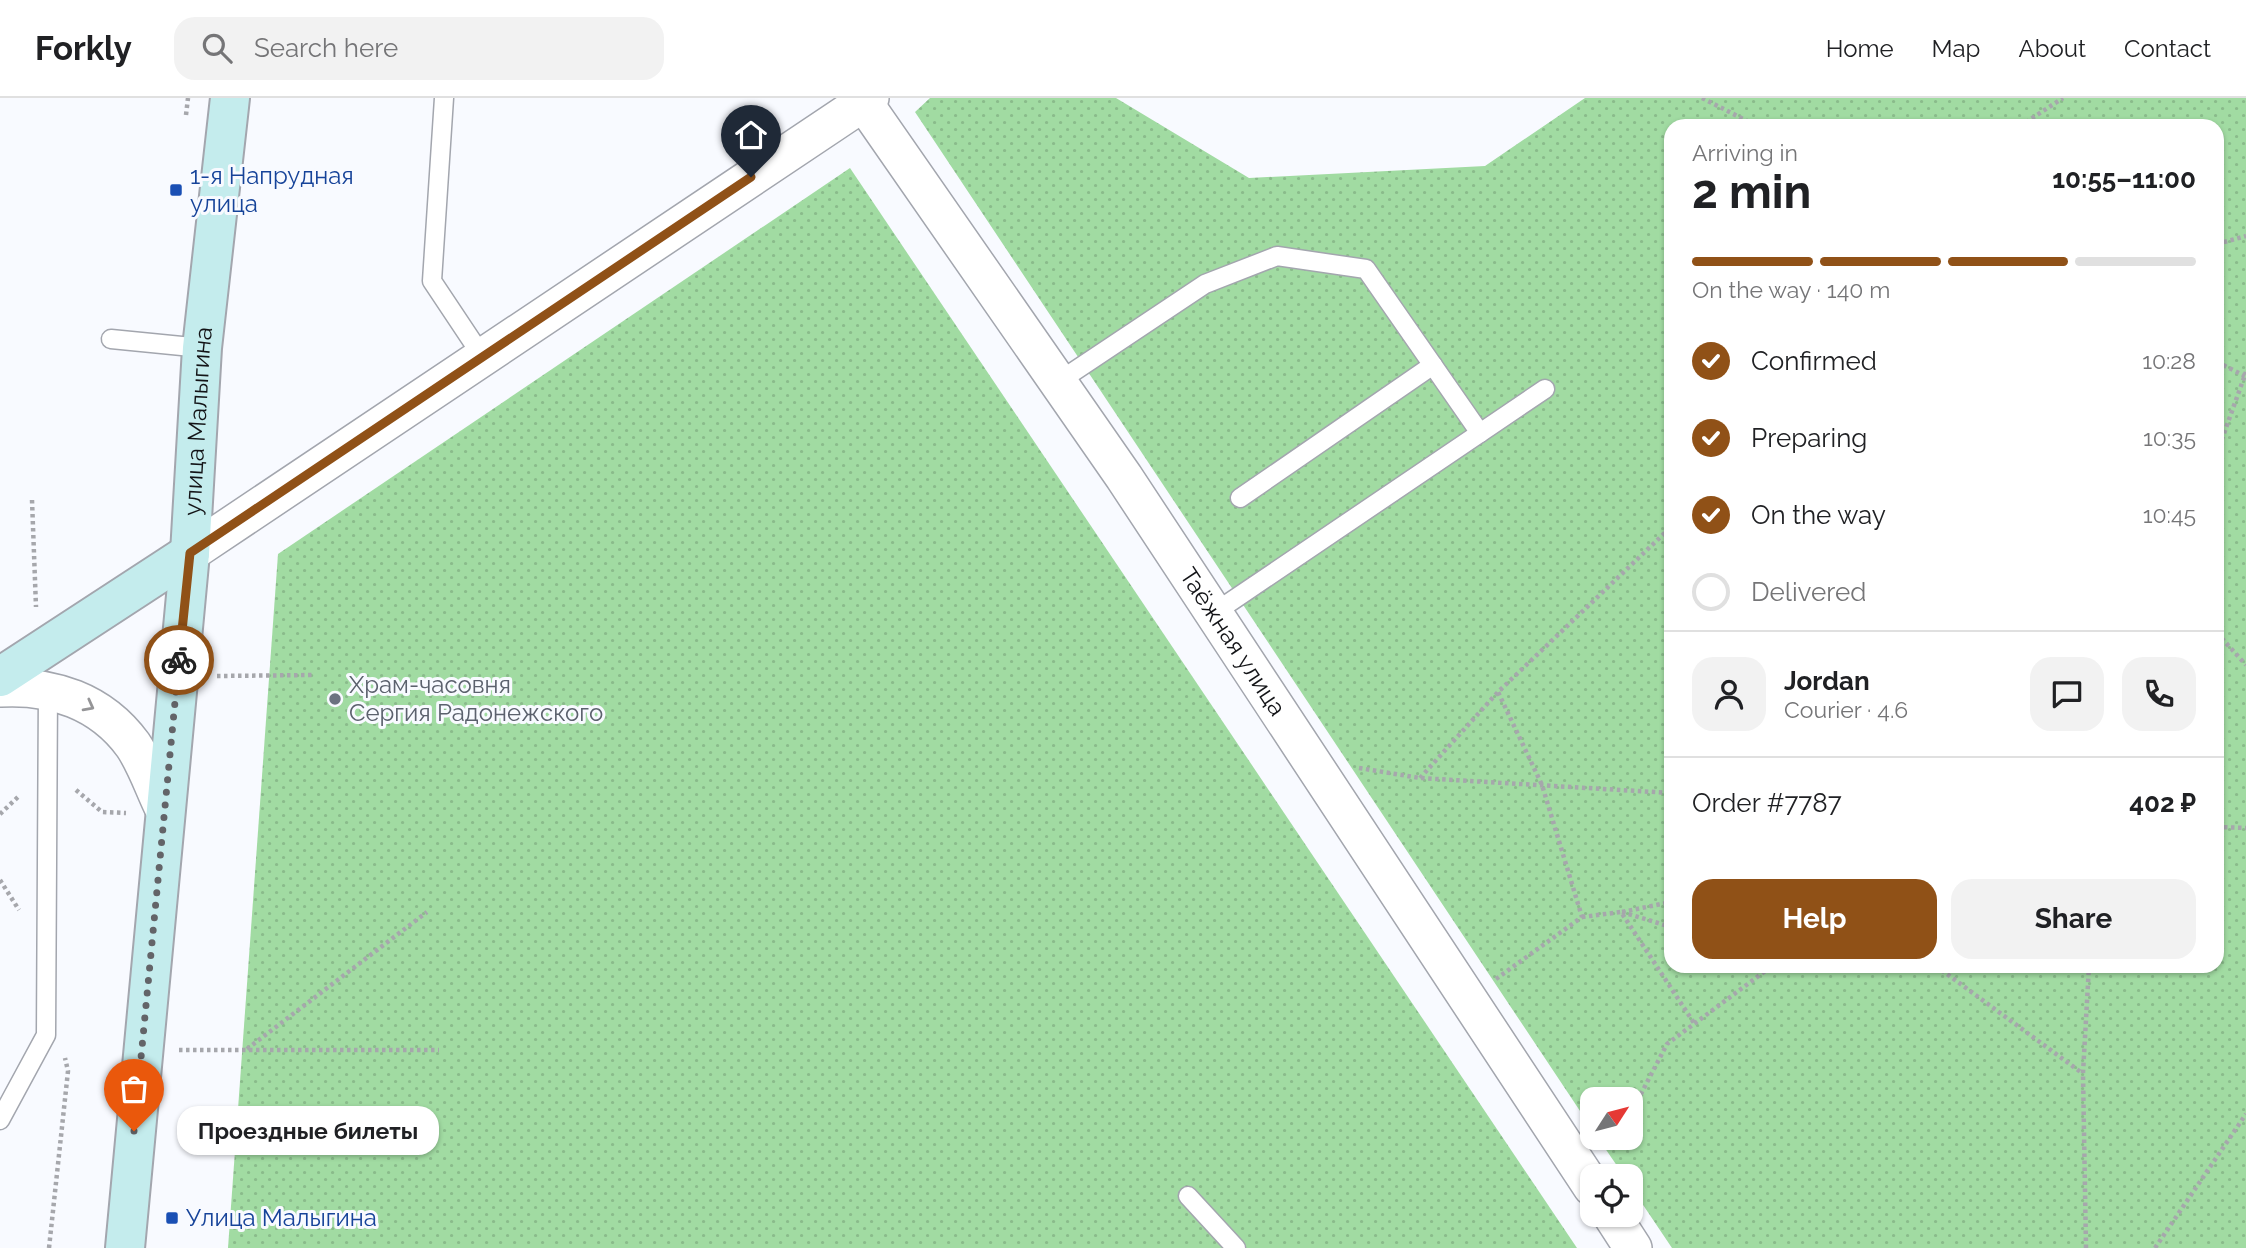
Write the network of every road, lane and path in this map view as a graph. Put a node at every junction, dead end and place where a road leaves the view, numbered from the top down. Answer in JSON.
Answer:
{"nodes":[{"id":1,"x":230,"y":98,"type":"edge"},
{"id":2,"x":444,"y":98,"type":"edge"},
{"id":3,"x":1702,"y":98,"type":"edge"},
{"id":4,"x":2063,"y":98,"type":"edge"},
{"id":5,"x":867,"y":100,"type":"edge"},
{"id":6,"x":1743,"y":119,"type":"edge"},
{"id":7,"x":2031,"y":119,"type":"edge"},
{"id":8,"x":2246,"y":236,"type":"edge"},
{"id":9,"x":2224,"y":242,"type":"edge"},
{"id":10,"x":111,"y":339,"type":"dead end"},
{"id":11,"x":202,"y":348,"type":"junction"},
{"id":12,"x":482,"y":356,"type":"junction"},
{"id":13,"x":1433,"y":365,"type":"junction"},
{"id":14,"x":2224,"y":365,"type":"edge"},
{"id":15,"x":2245,"y":375,"type":"edge"},
{"id":16,"x":1058,"y":382,"type":"junction"},
{"id":17,"x":1545,"y":389,"type":"dead end"},
{"id":18,"x":1480,"y":433,"type":"junction"},
{"id":19,"x":2224,"y":434,"type":"edge"},
{"id":20,"x":1240,"y":498,"type":"dead end"},
{"id":21,"x":1664,"y":534,"type":"edge"},
{"id":22,"x":190,"y":553,"type":"junction"},
{"id":23,"x":1214,"y":613,"type":"junction"},
{"id":24,"x":2224,"y":641,"type":"edge"},
{"id":25,"x":2246,"y":665,"type":"edge"},
{"id":26,"x":313,"y":675,"type":"dead end"},
{"id":27,"x":209,"y":676,"type":"dead end"},
{"id":28,"x":0,"y":677,"type":"edge"},
{"id":29,"x":0,"y":688,"type":"edge"},
{"id":30,"x":48,"y":689,"type":"junction"},
{"id":31,"x":1498,"y":692,"type":"junction"},
{"id":32,"x":1356,"y":767,"type":"dead end"},
{"id":33,"x":1420,"y":778,"type":"junction"},
{"id":34,"x":1542,"y":785,"type":"junction"},
{"id":35,"x":1664,"y":793,"type":"edge"},
{"id":36,"x":164,"y":809,"type":"junction"},
{"id":37,"x":2224,"y":827,"type":"edge"},
{"id":38,"x":2246,"y":828,"type":"edge"},
{"id":39,"x":1664,"y":903,"type":"edge"},
{"id":40,"x":426,"y":912,"type":"dead end"},
{"id":41,"x":1621,"y":912,"type":"junction"},
{"id":42,"x":1582,"y":917,"type":"junction"},
{"id":43,"x":1664,"y":925,"type":"edge"},
{"id":44,"x":1762,"y":973,"type":"edge"},
{"id":45,"x":1946,"y":973,"type":"edge"},
{"id":46,"x":2089,"y":973,"type":"edge"},
{"id":47,"x":1492,"y":982,"type":"dead end"},
{"id":48,"x":1693,"y":1023,"type":"junction"},
{"id":49,"x":439,"y":1049,"type":"dead end"},
{"id":50,"x":178,"y":1050,"type":"dead end"},
{"id":51,"x":246,"y":1050,"type":"junction"},
{"id":52,"x":68,"y":1071,"type":"dead end"},
{"id":53,"x":2083,"y":1073,"type":"junction"},
{"id":54,"x":1643,"y":1090,"type":"edge"},
{"id":55,"x":2246,"y":1114,"type":"edge"},
{"id":56,"x":0,"y":1120,"type":"edge"},
{"id":57,"x":1580,"y":1169,"type":"edge"},
{"id":58,"x":1188,"y":1196,"type":"dead end"},
{"id":59,"x":1619,"y":1227,"type":"edge"},
{"id":60,"x":49,"y":1248,"type":"edge"},
{"id":61,"x":124,"y":1248,"type":"edge"},
{"id":62,"x":1236,"y":1248,"type":"edge"},
{"id":63,"x":1633,"y":1248,"type":"edge"},
{"id":64,"x":2086,"y":1248,"type":"edge"},
{"id":65,"x":2155,"y":1248,"type":"edge"}],
"edges":[{"from":1,"to":11,"type":"street","name":"улица Малыгина"},
{"from":2,"to":12,"type":"lane"},
{"from":3,"to":6,"type":"path"},
{"from":4,"to":7,"type":"path"},
{"from":5,"to":12,"type":"street"},
{"from":5,"to":16,"type":"street","name":"Таёжная улица"},
{"from":8,"to":9,"type":"path"},
{"from":10,"to":11,"type":"lane"},
{"from":11,"to":22,"type":"street","name":"улица Малыгина"},
{"from":12,"to":22,"type":"street"},
{"from":13,"to":16,"type":"lane"},
{"from":13,"to":18,"type":"lane"},
{"from":13,"to":20,"type":"lane"},
{"from":14,"to":15,"type":"path"},
{"from":15,"to":19,"type":"path"},
{"from":16,"to":23,"type":"street","name":"Таёжная улица"},
{"from":17,"to":18,"type":"lane"},
{"from":18,"to":23,"type":"lane"},
{"from":21,"to":31,"type":"path"},
{"from":22,"to":28,"type":"street"},
{"from":22,"to":36,"type":"street","name":"улица Малыгина"},
{"from":23,"to":57,"type":"street","name":"Таёжная улица"},
{"from":24,"to":25,"type":"path"},
{"from":26,"to":27,"type":"path"},
{"from":29,"to":30,"type":"street"},
{"from":30,"to":36,"type":"street","one_way":true},
{"from":30,"to":56,"type":"lane"},
{"from":31,"to":33,"type":"path"},
{"from":31,"to":34,"type":"path"},
{"from":32,"to":33,"type":"path"},
{"from":33,"to":34,"type":"path"},
{"from":34,"to":35,"type":"path"},
{"from":34,"to":42,"type":"path"},
{"from":36,"to":61,"type":"street","name":"улица Малыгина"},
{"from":37,"to":38,"type":"path"},
{"from":39,"to":41,"type":"path"},
{"from":40,"to":51,"type":"path"},
{"from":41,"to":42,"type":"path"},
{"from":41,"to":43,"type":"path"},
{"from":41,"to":48,"type":"path"},
{"from":42,"to":47,"type":"path"},
{"from":44,"to":48,"type":"path"},
{"from":45,"to":53,"type":"path"},
{"from":46,"to":53,"type":"path"},
{"from":48,"to":54,"type":"path"},
{"from":49,"to":51,"type":"path"},
{"from":50,"to":51,"type":"path"},
{"from":52,"to":60,"type":"path"},
{"from":53,"to":64,"type":"path"},
{"from":55,"to":65,"type":"path"},
{"from":58,"to":62,"type":"lane"},
{"from":59,"to":63,"type":"street"}]}
